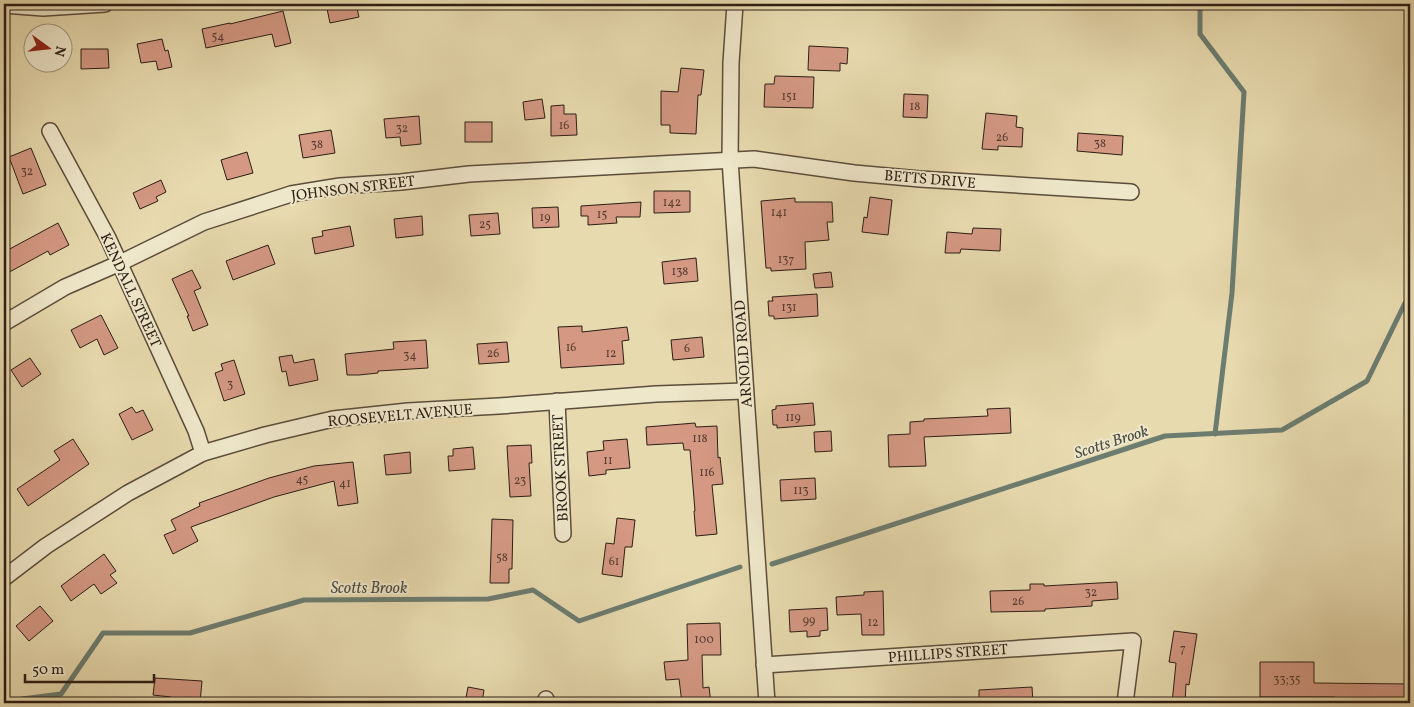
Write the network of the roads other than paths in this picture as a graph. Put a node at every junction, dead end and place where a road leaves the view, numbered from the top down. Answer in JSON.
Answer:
{"nodes":[{"id":1,"x":4,"y":4,"type":"edge"},
{"id":2,"x":105,"y":4,"type":"edge"},
{"id":3,"x":735,"y":4,"type":"edge"},
{"id":4,"x":43,"y":6,"type":"edge"},
{"id":5,"x":50,"y":131,"type":"dead end"},
{"id":6,"x":730,"y":160,"type":"junction"},
{"id":7,"x":1131,"y":192,"type":"dead end"},
{"id":8,"x":120,"y":263,"type":"junction"},
{"id":9,"x":4,"y":324,"type":"edge"},
{"id":10,"x":745,"y":391,"type":"junction"},
{"id":11,"x":557,"y":401,"type":"junction"},
{"id":12,"x":203,"y":453,"type":"junction"},
{"id":13,"x":564,"y":534,"type":"dead end"},
{"id":14,"x":4,"y":578,"type":"edge"},
{"id":15,"x":764,"y":665,"type":"junction"},
{"id":16,"x":766,"y":703,"type":"edge"},
{"id":17,"x":1125,"y":703,"type":"edge"}],
"edges":[{"from":1,"to":4,"type":"street"},
{"from":2,"to":4,"type":"street"},
{"from":3,"to":6,"type":"street","name":"ARNOLD ROAD"},
{"from":5,"to":8,"type":"street","name":"KENDALL STREET"},
{"from":6,"to":7,"type":"street","name":"BETTS DRIVE"},
{"from":6,"to":8,"type":"street","name":"JOHNSON STREET"},
{"from":6,"to":10,"type":"street","name":"ARNOLD ROAD"},
{"from":8,"to":9,"type":"street","name":"JOHNSON STREET"},
{"from":8,"to":12,"type":"street","name":"KENDALL STREET"},
{"from":10,"to":11,"type":"street","name":"ROOSEVELT AVENUE"},
{"from":10,"to":15,"type":"street","name":"ARNOLD ROAD"},
{"from":11,"to":12,"type":"street","name":"ROOSEVELT AVENUE"},
{"from":11,"to":13,"type":"street","name":"BROOK STREET"},
{"from":12,"to":14,"type":"street","name":"ROOSEVELT AVENUE"},
{"from":15,"to":16,"type":"street","name":"ARNOLD ROAD"},
{"from":15,"to":17,"type":"street","name":"PHILLIPS STREET"}]}
